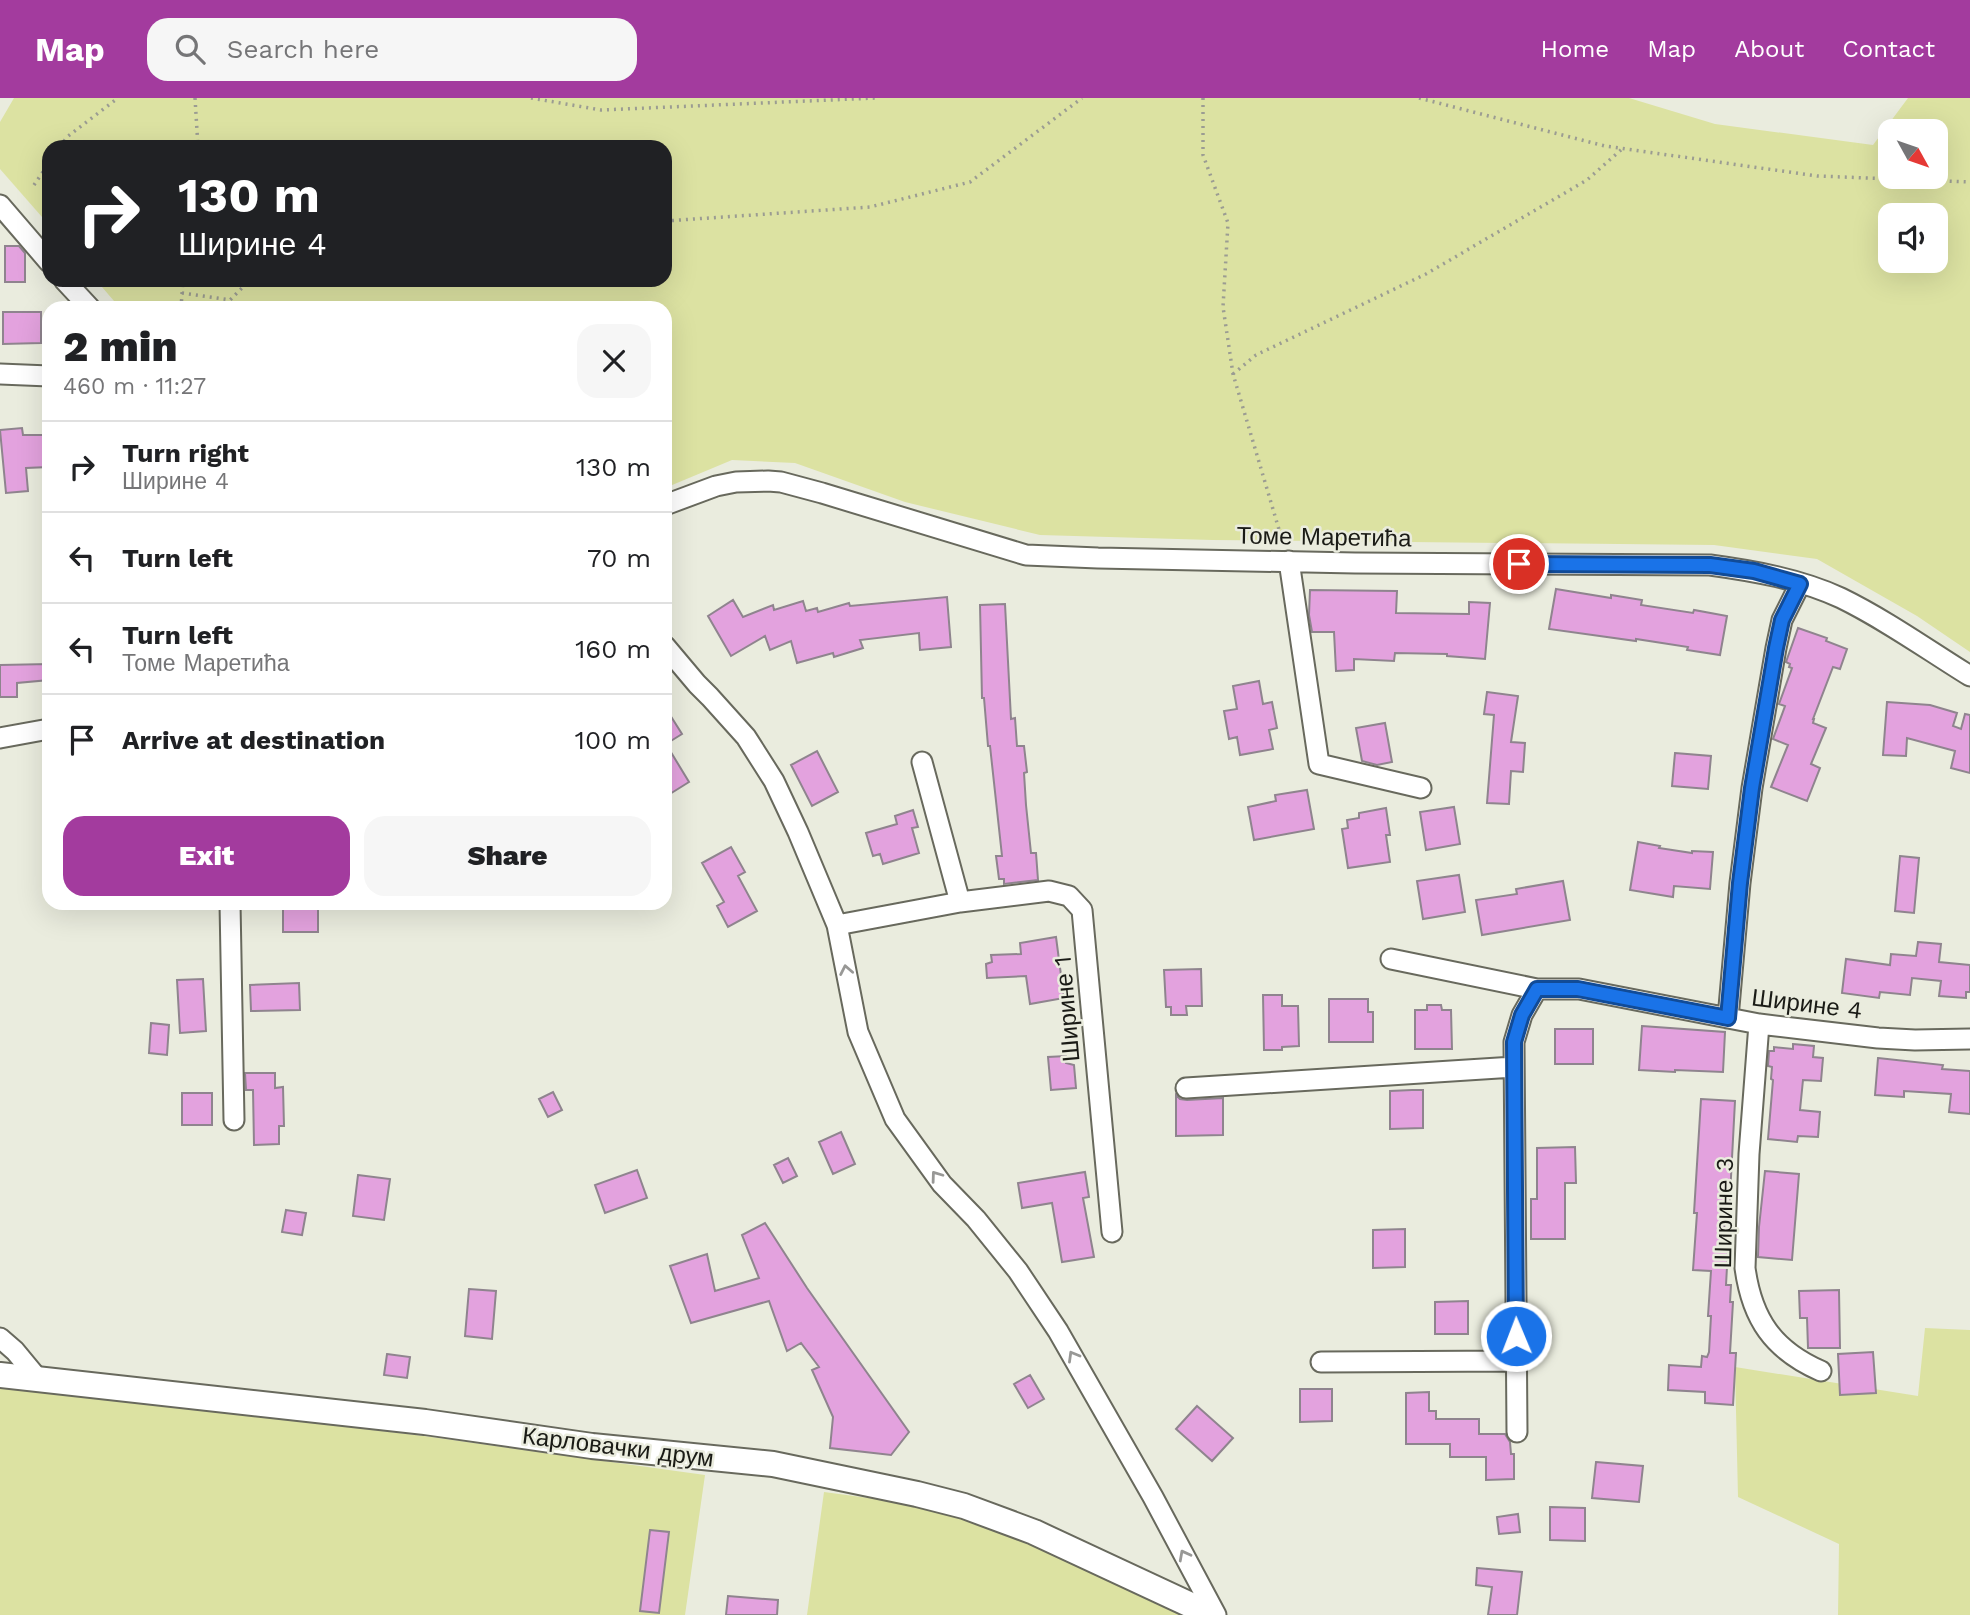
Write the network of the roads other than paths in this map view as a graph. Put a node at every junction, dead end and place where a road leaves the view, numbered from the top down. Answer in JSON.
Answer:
{"nodes":[{"id":1,"x":0,"y":205,"type":"edge"},
{"id":2,"x":42,"y":254,"type":"edge"},
{"id":3,"x":70,"y":287,"type":"edge"},
{"id":4,"x":84,"y":301,"type":"edge"},
{"id":5,"x":0,"y":374,"type":"edge"},
{"id":6,"x":42,"y":376,"type":"edge"},
{"id":7,"x":672,"y":502,"type":"edge"},
{"id":8,"x":1289,"y":561,"type":"junction"},
{"id":9,"x":1800,"y":584,"type":"junction"},
{"id":10,"x":672,"y":655,"type":"edge"},
{"id":11,"x":1970,"y":676,"type":"edge"},
{"id":12,"x":42,"y":730,"type":"edge"},
{"id":13,"x":0,"y":738,"type":"edge"},
{"id":14,"x":922,"y":762,"type":"dead end"},
{"id":15,"x":1421,"y":788,"type":"dead end"},
{"id":16,"x":960,"y":902,"type":"junction"},
{"id":17,"x":230,"y":910,"type":"edge"},
{"id":18,"x":837,"y":925,"type":"junction"},
{"id":19,"x":1391,"y":959,"type":"dead end"},
{"id":20,"x":1537,"y":989,"type":"junction"},
{"id":21,"x":1728,"y":1018,"type":"junction"},
{"id":22,"x":1759,"y":1024,"type":"junction"},
{"id":23,"x":1970,"y":1039,"type":"edge"},
{"id":24,"x":1514,"y":1067,"type":"junction"},
{"id":25,"x":1186,"y":1088,"type":"dead end"},
{"id":26,"x":234,"y":1119,"type":"dead end"},
{"id":27,"x":1112,"y":1232,"type":"dead end"},
{"id":28,"x":0,"y":1338,"type":"edge"},
{"id":29,"x":1516,"y":1361,"type":"junction"},
{"id":30,"x":1321,"y":1362,"type":"dead end"},
{"id":31,"x":1821,"y":1371,"type":"dead end"},
{"id":32,"x":0,"y":1375,"type":"edge"},
{"id":33,"x":39,"y":1380,"type":"junction"},
{"id":34,"x":1517,"y":1432,"type":"dead end"},
{"id":35,"x":1214,"y":1615,"type":"edge"}],
"edges":[{"from":1,"to":2,"type":"street"},
{"from":3,"to":4,"type":"street"},
{"from":5,"to":6,"type":"street"},
{"from":7,"to":8,"type":"street","name":"Томе Маретића"},
{"from":8,"to":9,"type":"street","name":"Томе Маретића"},
{"from":8,"to":15,"type":"street"},
{"from":9,"to":11,"type":"street","name":"Томе Маретића"},
{"from":9,"to":21,"type":"street"},
{"from":10,"to":18,"type":"street"},
{"from":12,"to":13,"type":"street"},
{"from":14,"to":16,"type":"street"},
{"from":16,"to":18,"type":"street","name":"Ширине 1"},
{"from":16,"to":27,"type":"street","name":"Ширине 1"},
{"from":17,"to":26,"type":"street"},
{"from":35,"to":18,"type":"street","one_way":true},
{"from":19,"to":20,"type":"street","name":"Ширине 4"},
{"from":20,"to":21,"type":"street","name":"Ширине 4"},
{"from":20,"to":24,"type":"street"},
{"from":21,"to":22,"type":"street","name":"Ширине 4"},
{"from":22,"to":23,"type":"street","name":"Ширине 4"},
{"from":22,"to":31,"type":"street","name":"Ширине 3"},
{"from":24,"to":25,"type":"street"},
{"from":24,"to":29,"type":"street"},
{"from":28,"to":33,"type":"street"},
{"from":29,"to":30,"type":"street"},
{"from":29,"to":34,"type":"street"},
{"from":32,"to":33,"type":"main road","name":"Карловачки друм"},
{"from":33,"to":35,"type":"main road","name":"Карловачки друм"}]}
